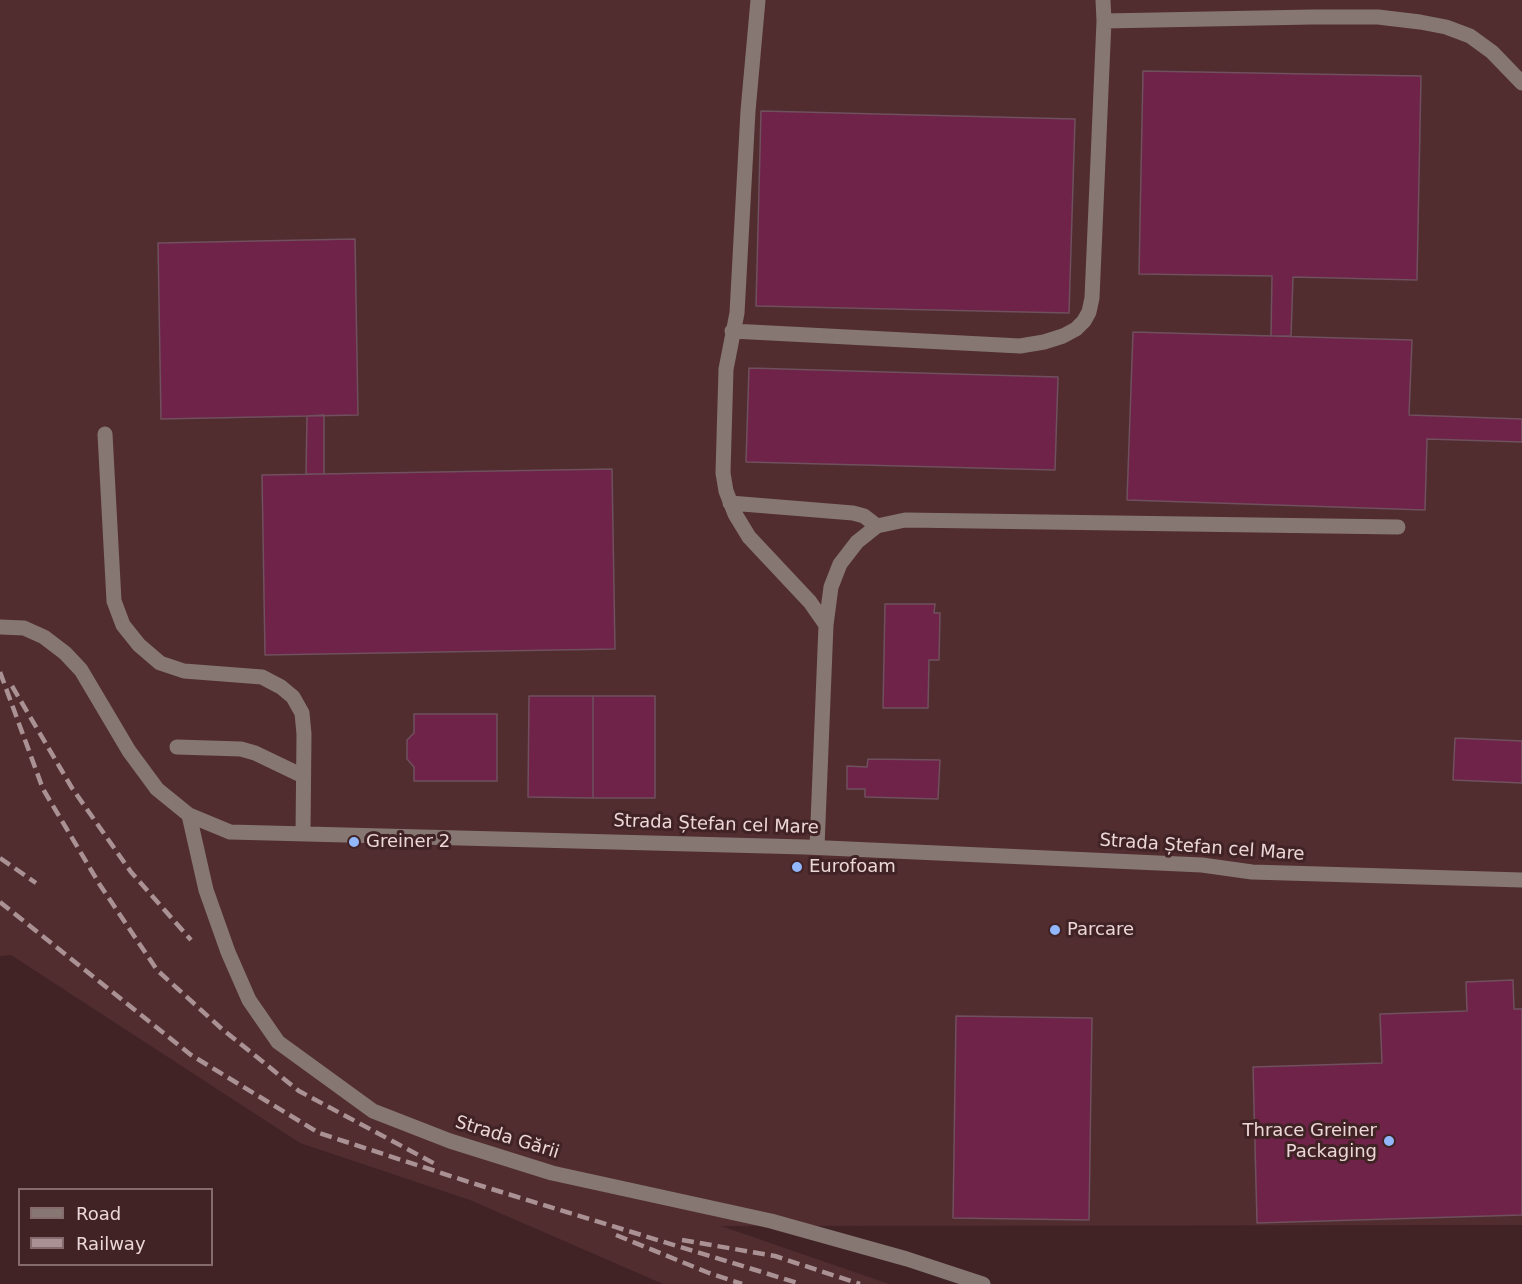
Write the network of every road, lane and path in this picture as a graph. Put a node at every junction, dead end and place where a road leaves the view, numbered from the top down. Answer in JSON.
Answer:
{"nodes":[{"id":1,"x":758,"y":0,"type":"edge"},
{"id":2,"x":1103,"y":0,"type":"edge"},
{"id":3,"x":1104,"y":21,"type":"junction"},
{"id":4,"x":1522,"y":83,"type":"edge"},
{"id":5,"x":732,"y":331,"type":"junction"},
{"id":6,"x":105,"y":434,"type":"dead end"},
{"id":7,"x":730,"y":503,"type":"junction"},
{"id":8,"x":877,"y":526,"type":"junction"},
{"id":9,"x":1398,"y":527,"type":"dead end"},
{"id":10,"x":826,"y":625,"type":"junction"},
{"id":11,"x":0,"y":627,"type":"edge"},
{"id":12,"x":177,"y":747,"type":"dead end"},
{"id":13,"x":303,"y":776,"type":"junction"},
{"id":14,"x":189,"y":815,"type":"junction"},
{"id":15,"x":303,"y":834,"type":"junction"},
{"id":16,"x":817,"y":847,"type":"junction"},
{"id":17,"x":1522,"y":880,"type":"edge"},
{"id":18,"x":983,"y":1284,"type":"edge"}],
"edges":[{"from":1,"to":5,"type":"street"},
{"from":2,"to":3,"type":"street"},
{"from":3,"to":4,"type":"street"},
{"from":3,"to":5,"type":"street"},
{"from":5,"to":7,"type":"street"},
{"from":6,"to":13,"type":"street"},
{"from":7,"to":8,"type":"street"},
{"from":7,"to":10,"type":"street"},
{"from":8,"to":9,"type":"street"},
{"from":8,"to":10,"type":"street"},
{"from":10,"to":16,"type":"street"},
{"from":11,"to":14,"type":"street","name":"Strada Ștefan cel Mare"},
{"from":12,"to":13,"type":"street"},
{"from":13,"to":15,"type":"street"},
{"from":14,"to":15,"type":"street","name":"Strada Ștefan cel Mare"},
{"from":14,"to":18,"type":"street","name":"Strada Gării"},
{"from":15,"to":16,"type":"street","name":"Strada Ștefan cel Mare"},
{"from":16,"to":17,"type":"street","name":"Strada Ștefan cel Mare"}]}
